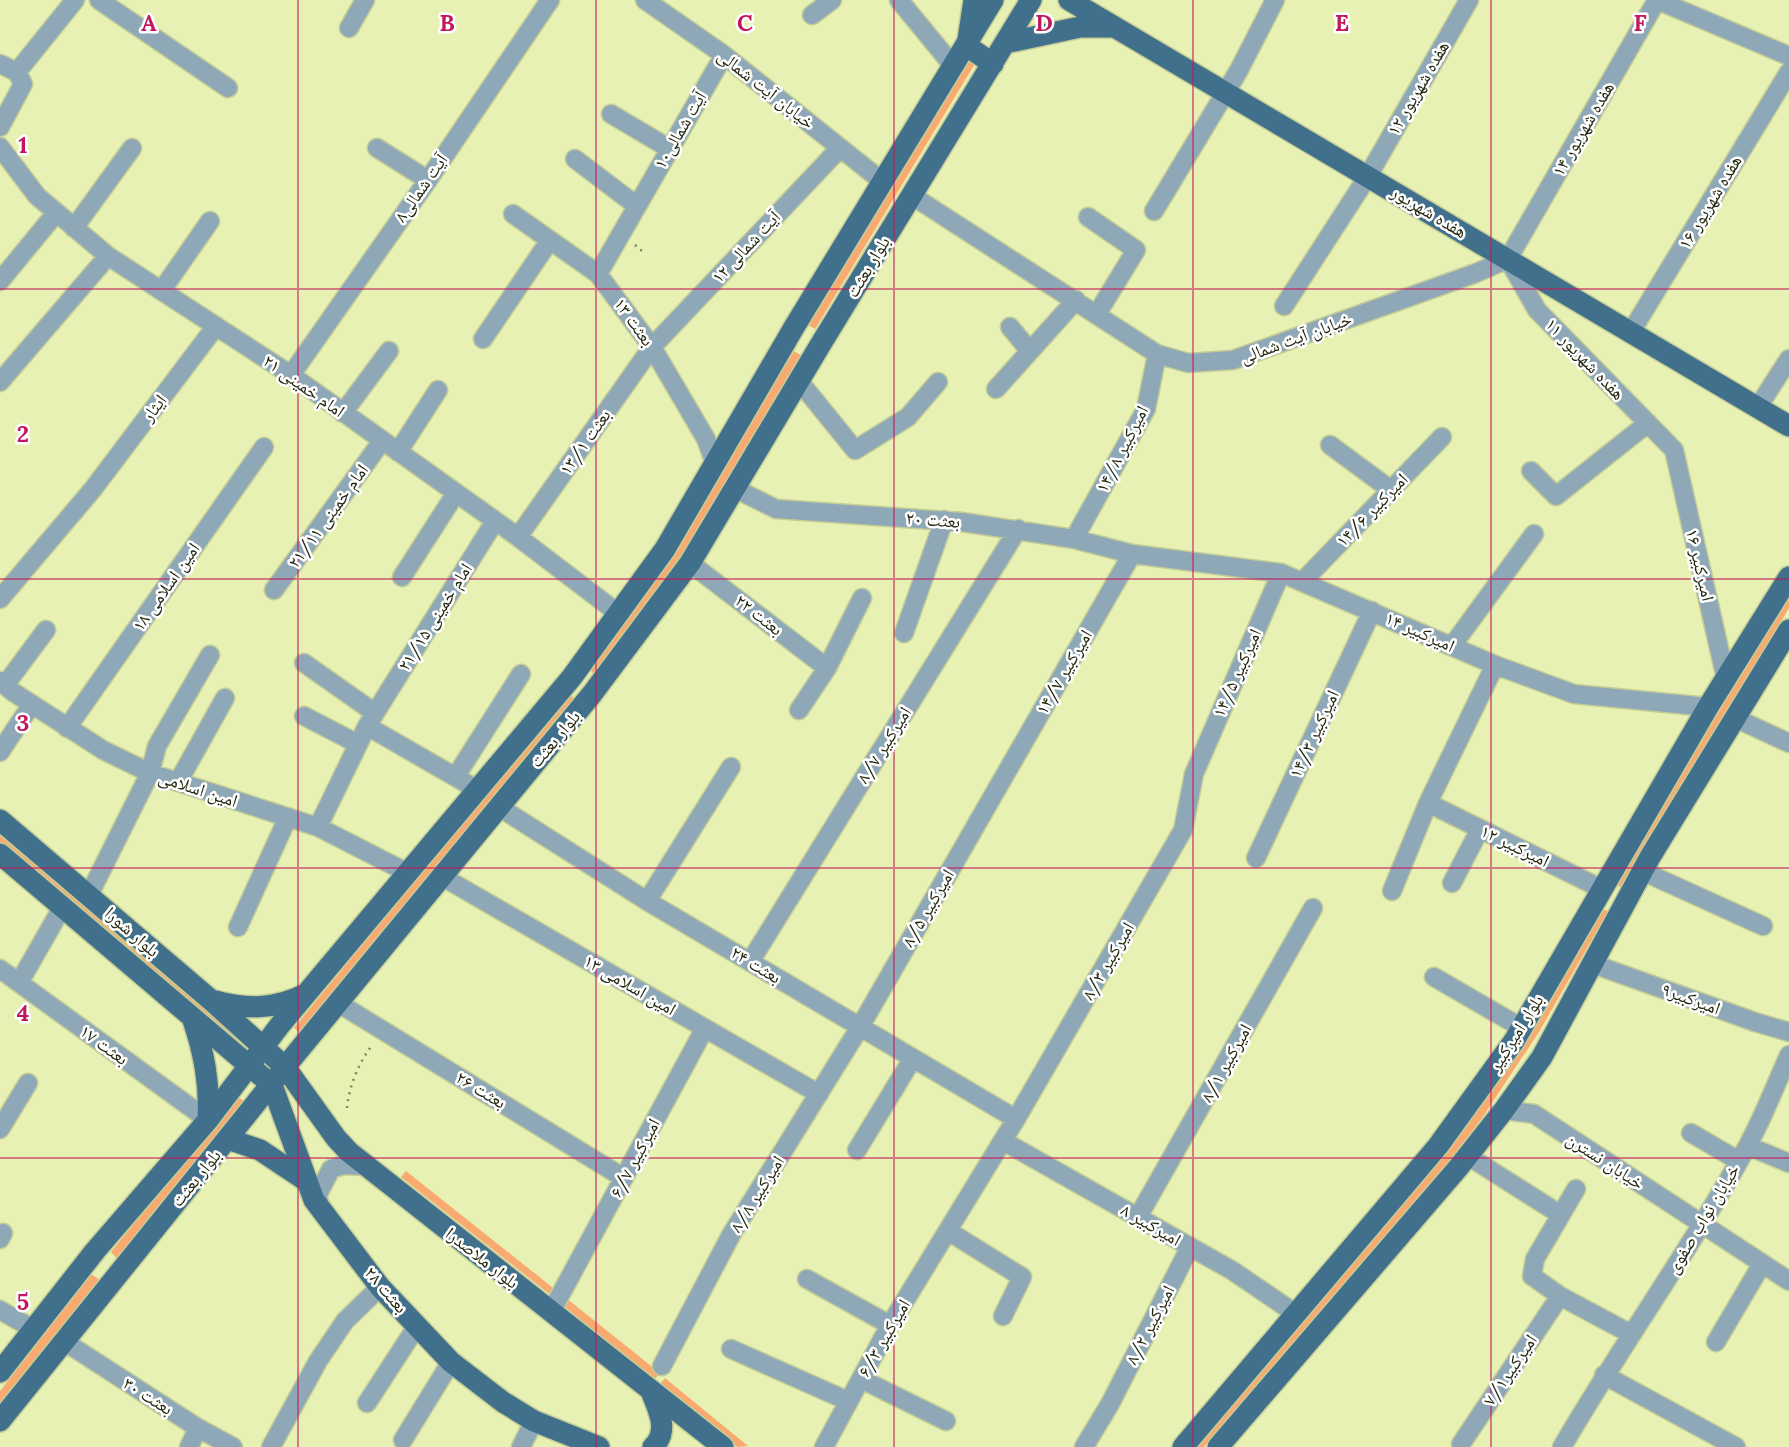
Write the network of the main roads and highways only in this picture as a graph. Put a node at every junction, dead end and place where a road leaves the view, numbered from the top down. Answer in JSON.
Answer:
{"nodes":[{"id":1,"x":974,"y":0,"type":"edge"},
{"id":2,"x":993,"y":0,"type":"edge"},
{"id":3,"x":1031,"y":0,"type":"edge"},
{"id":4,"x":1069,"y":0,"type":"edge"},
{"id":5,"x":1093,"y":0,"type":"edge"},
{"id":6,"x":1116,"y":27,"type":"junction"},
{"id":7,"x":1005,"y":43,"type":"junction"},
{"id":8,"x":967,"y":46,"type":"junction"},
{"id":9,"x":993,"y":64,"type":"junction"},
{"id":10,"x":793,"y":329,"type":"junction"},
{"id":11,"x":819,"y":347,"type":"junction"},
{"id":12,"x":1789,"y":426,"type":"edge"},
{"id":13,"x":1788,"y":579,"type":"edge"},
{"id":14,"x":1789,"y":630,"type":"edge"},
{"id":15,"x":0,"y":820,"type":"edge"},
{"id":16,"x":0,"y":854,"type":"edge"},
{"id":17,"x":308,"y":993,"type":"junction"},
{"id":18,"x":212,"y":1000,"type":"junction"},
{"id":19,"x":192,"y":1015,"type":"junction"},
{"id":20,"x":263,"y":1047,"type":"junction"},
{"id":21,"x":249,"y":1064,"type":"junction"},
{"id":22,"x":285,"y":1067,"type":"junction"},
{"id":23,"x":272,"y":1085,"type":"junction"},
{"id":24,"x":208,"y":1120,"type":"junction"},
{"id":25,"x":228,"y":1139,"type":"junction"},
{"id":26,"x":305,"y":1180,"type":"junction"},
{"id":27,"x":95,"y":1251,"type":"junction"},
{"id":28,"x":121,"y":1271,"type":"junction"},
{"id":29,"x":0,"y":1372,"type":"edge"},
{"id":30,"x":651,"y":1391,"type":"junction"},
{"id":31,"x":0,"y":1422,"type":"edge"},
{"id":32,"x":596,"y":1446,"type":"edge"},
{"id":33,"x":653,"y":1447,"type":"edge"},
{"id":34,"x":723,"y":1447,"type":"edge"},
{"id":35,"x":1183,"y":1447,"type":"edge"},
{"id":36,"x":1218,"y":1447,"type":"edge"}],
"edges":[{"from":1,"to":8,"type":"main road"},
{"from":2,"to":8,"type":"main road","name":"بلوار بعثت"},
{"from":3,"to":7,"type":"main road","name":"بلوار بعثت"},
{"from":4,"to":6,"type":"main road","name":"هفده شهریور"},
{"from":5,"to":6,"type":"main road"},
{"from":6,"to":7,"type":"main road"},
{"from":6,"to":12,"type":"main road","name":"هفده شهریور"},
{"from":7,"to":9,"type":"main road","name":"بلوار بعثت"},
{"from":8,"to":9,"type":"main road"},
{"from":8,"to":10,"type":"main road","name":"بلوار بعثت"},
{"from":9,"to":11,"type":"main road","name":"بلوار بعثت"},
{"from":10,"to":11,"type":"main road"},
{"from":10,"to":17,"type":"main road","name":"بلوار بعثت"},
{"from":11,"to":22,"type":"main road","name":"بلوار بعثت"},
{"from":13,"to":35,"type":"main road","name":"بلوار امیرکبیر"},
{"from":14,"to":36,"type":"main road","name":"بلوار امیرکبیر"},
{"from":15,"to":18,"type":"main road","name":"بلوار شورا"},
{"from":16,"to":19,"type":"main road","name":"بلوار شورا"},
{"from":17,"to":18,"type":"main road"},
{"from":17,"to":20,"type":"main road","name":"بلوار بعثت"},
{"from":18,"to":20,"type":"main road","name":"بلوار شورا"},
{"from":19,"to":21,"type":"main road","name":"بلوار شورا"},
{"from":19,"to":24,"type":"main road"},
{"from":20,"to":21,"type":"main road","name":"بلوار بعثت"},
{"from":20,"to":22,"type":"main road","name":"بلوار ملاصدرا"},
{"from":21,"to":23,"type":"main road","name":"بعثت ۲۸"},
{"from":21,"to":24,"type":"main road","name":"بلوار بعثت"},
{"from":22,"to":23,"type":"main road","name":"بلوار بعثت"},
{"from":22,"to":30,"type":"main road","name":"بلوار ملاصدرا"},
{"from":23,"to":25,"type":"main road","name":"بلوار بعثت"},
{"from":23,"to":26,"type":"main road","name":"بعثت ۲۸"},
{"from":24,"to":27,"type":"main road","name":"بلوار بعثت"},
{"from":25,"to":26,"type":"main road"},
{"from":25,"to":28,"type":"main road","name":"بلوار بعثت"},
{"from":26,"to":32,"type":"main road","name":"بعثت ۲۸"},
{"from":27,"to":28,"type":"main road"},
{"from":27,"to":29,"type":"main road","name":"بلوار بعثت"},
{"from":28,"to":31,"type":"main road","name":"بلوار بعثت"},
{"from":30,"to":33,"type":"main road"},
{"from":30,"to":34,"type":"main road","name":"بلوار ملاصدرا"}]}
